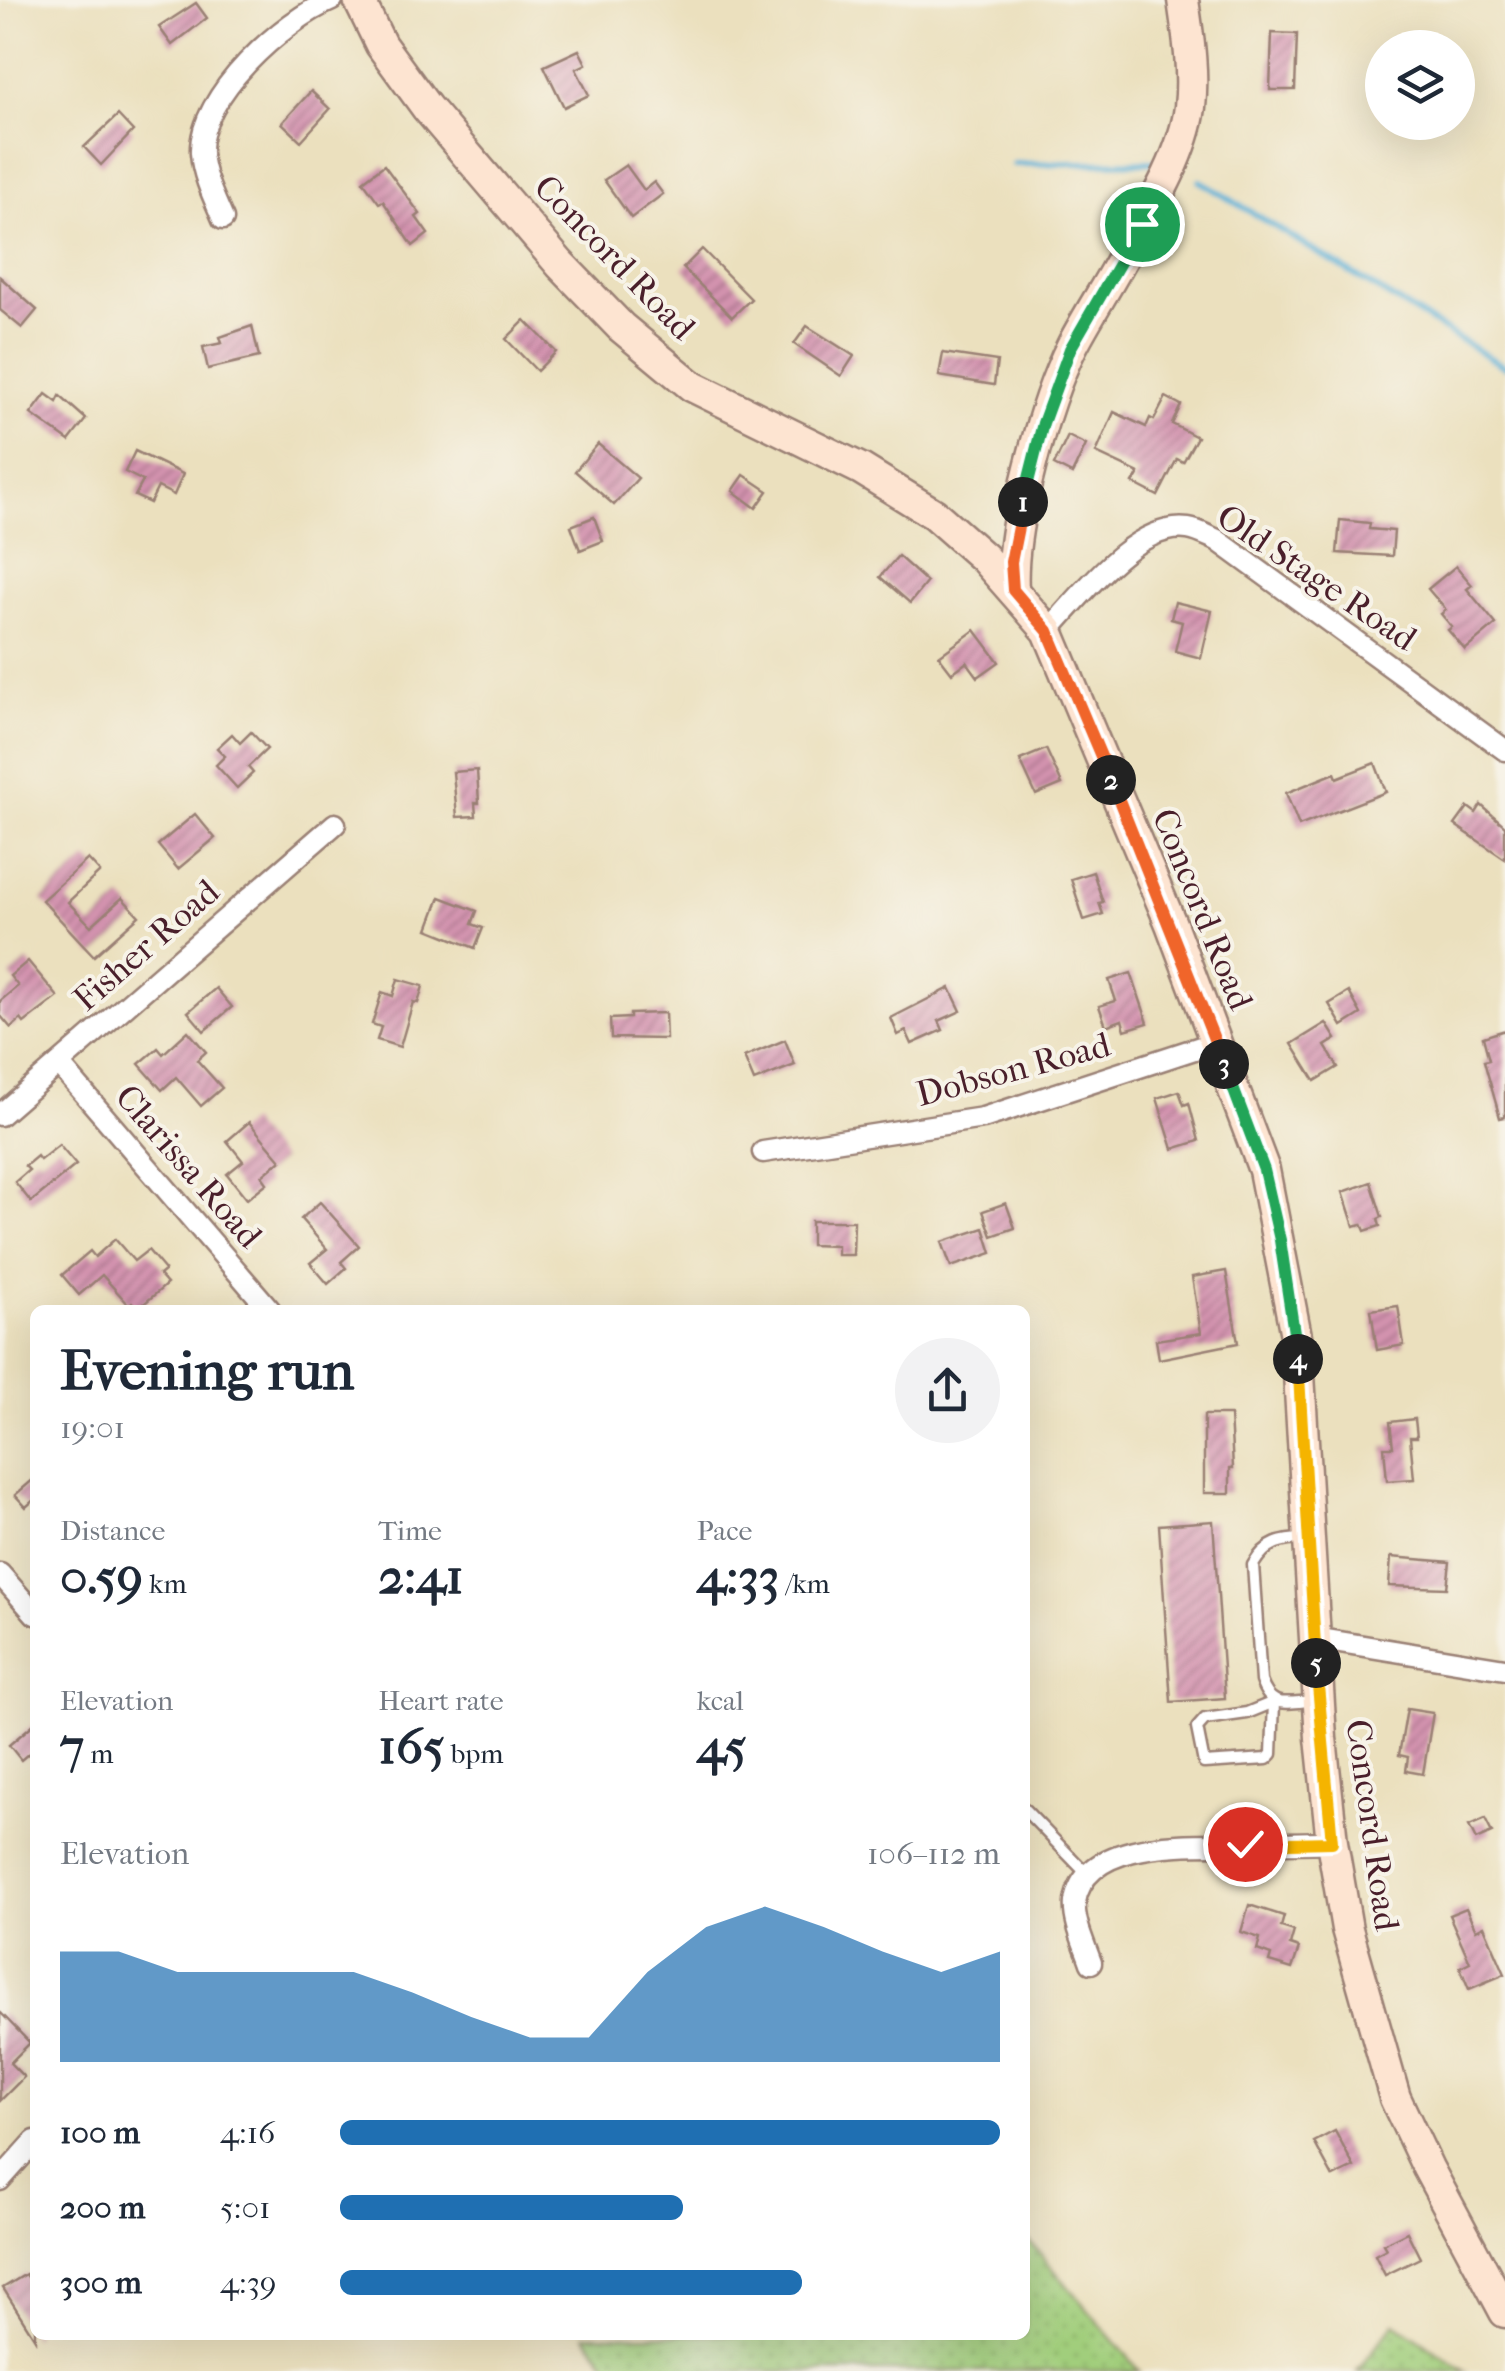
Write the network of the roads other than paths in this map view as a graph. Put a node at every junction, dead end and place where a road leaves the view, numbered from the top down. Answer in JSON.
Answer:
{"nodes":[{"id":1,"x":332,"y":0,"type":"edge"},
{"id":2,"x":359,"y":0,"type":"edge"},
{"id":3,"x":1182,"y":0,"type":"edge"},
{"id":4,"x":223,"y":219,"type":"dead end"},
{"id":5,"x":1013,"y":590,"type":"junction"},
{"id":6,"x":1048,"y":631,"type":"junction"},
{"id":7,"x":1505,"y":750,"type":"edge"},
{"id":8,"x":335,"y":824,"type":"dead end"},
{"id":9,"x":1216,"y":1042,"type":"junction"},
{"id":10,"x":60,"y":1064,"type":"junction"},
{"id":11,"x":0,"y":1114,"type":"edge"},
{"id":12,"x":763,"y":1152,"type":"dead end"},
{"id":13,"x":266,"y":1305,"type":"edge"},
{"id":14,"x":1309,"y":1538,"type":"junction"},
{"id":15,"x":0,"y":1574,"type":"edge"},
{"id":16,"x":30,"y":1608,"type":"edge"},
{"id":17,"x":1315,"y":1638,"type":"junction"},
{"id":18,"x":1505,"y":1669,"type":"edge"},
{"id":19,"x":1319,"y":1701,"type":"junction"},
{"id":20,"x":1274,"y":1702,"type":"junction"},
{"id":21,"x":1030,"y":1815,"type":"edge"},
{"id":22,"x":1332,"y":1842,"type":"junction"},
{"id":23,"x":1089,"y":1876,"type":"junction"},
{"id":24,"x":1090,"y":1962,"type":"dead end"},
{"id":25,"x":30,"y":2147,"type":"edge"},
{"id":26,"x":1,"y":2177,"type":"edge"},
{"id":27,"x":1505,"y":2312,"type":"edge"}],
"edges":[{"from":1,"to":4,"type":"street"},
{"from":2,"to":5,"type":"main road","name":"Concord Road"},
{"from":3,"to":5,"type":"main road"},
{"from":5,"to":6,"type":"main road","name":"Concord Road"},
{"from":6,"to":7,"type":"street","name":"Old Stage Road"},
{"from":6,"to":9,"type":"main road","name":"Concord Road"},
{"from":8,"to":10,"type":"street","name":"Fisher Road"},
{"from":9,"to":12,"type":"street","name":"Dobson Road"},
{"from":9,"to":14,"type":"main road","name":"Concord Road"},
{"from":10,"to":11,"type":"street","name":"Fisher Road"},
{"from":10,"to":13,"type":"street","name":"Clarissa Road"},
{"from":14,"to":17,"type":"main road","name":"Concord Road"},
{"from":14,"to":20,"type":"lane"},
{"from":15,"to":16,"type":"street"},
{"from":17,"to":18,"type":"street"},
{"from":17,"to":19,"type":"main road","name":"Concord Road"},
{"from":19,"to":20,"type":"lane"},
{"from":19,"to":22,"type":"main road","name":"Concord Road"},
{"from":20,"to":20,"type":"lane"},
{"from":21,"to":23,"type":"lane"},
{"from":22,"to":23,"type":"street"},
{"from":22,"to":27,"type":"main road","name":"Concord Road"},
{"from":23,"to":24,"type":"street"},
{"from":25,"to":26,"type":"street"}]}
